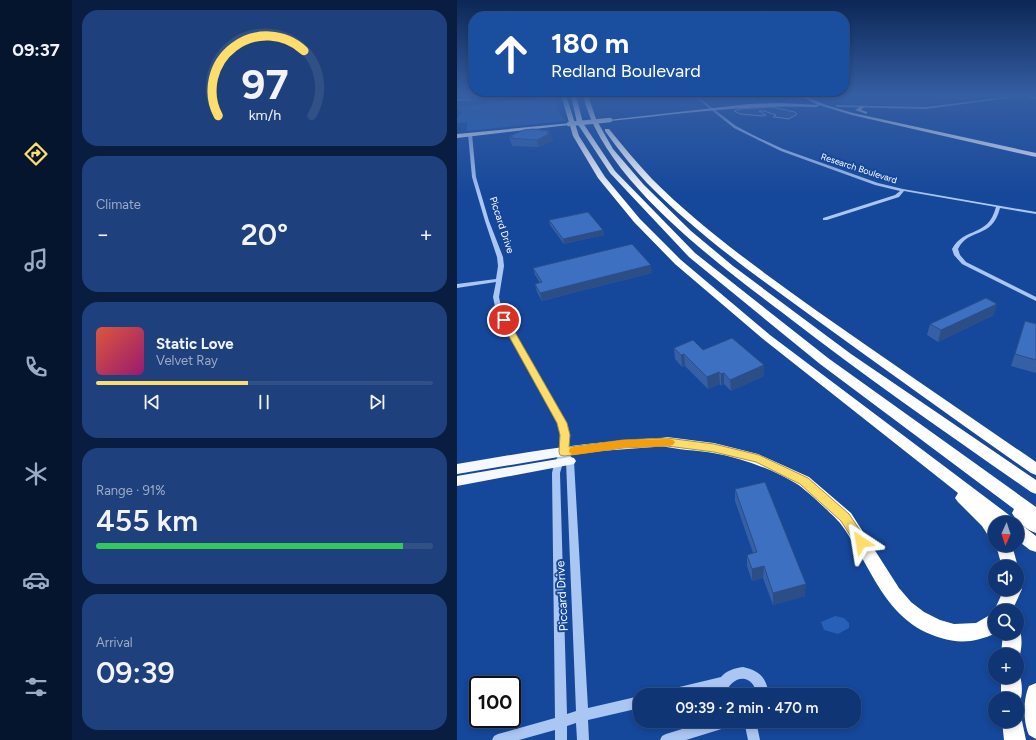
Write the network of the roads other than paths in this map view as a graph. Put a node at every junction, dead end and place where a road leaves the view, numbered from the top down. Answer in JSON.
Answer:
{"nodes":[{"id":1,"x":514,"y":130,"type":"edge"},
{"id":2,"x":574,"y":130,"type":"edge"},
{"id":3,"x":584,"y":130,"type":"edge"},
{"id":4,"x":599,"y":130,"type":"edge"},
{"id":5,"x":607,"y":130,"type":"edge"},
{"id":6,"x":740,"y":130,"type":"edge"},
{"id":7,"x":922,"y":130,"type":"edge"},
{"id":8,"x":941,"y":130,"type":"edge"},
{"id":9,"x":470,"y":134,"type":"junction"},
{"id":10,"x":457,"y":136,"type":"edge"},
{"id":11,"x":1036,"y":150,"type":"edge"},
{"id":12,"x":1036,"y":155,"type":"edge"},
{"id":13,"x":903,"y":190,"type":"junction"},
{"id":14,"x":669,"y":199,"type":"junction"},
{"id":15,"x":999,"y":206,"type":"junction"},
{"id":16,"x":1036,"y":213,"type":"edge"},
{"id":17,"x":825,"y":219,"type":"dead end"},
{"id":18,"x":730,"y":268,"type":"junction"},
{"id":19,"x":498,"y":280,"type":"junction"},
{"id":20,"x":457,"y":286,"type":"edge"},
{"id":21,"x":1036,"y":299,"type":"edge"},
{"id":22,"x":814,"y":373,"type":"junction"},
{"id":23,"x":948,"y":408,"type":"junction"},
{"id":24,"x":918,"y":430,"type":"junction"},
{"id":25,"x":667,"y":442,"type":"joint"},
{"id":26,"x":564,"y":459,"type":"junction"},
{"id":27,"x":1036,"y":459,"type":"edge"},
{"id":28,"x":457,"y":469,"type":"edge"},
{"id":29,"x":1036,"y":469,"type":"edge"},
{"id":30,"x":457,"y":481,"type":"edge"},
{"id":31,"x":1036,"y":488,"type":"edge"},
{"id":32,"x":998,"y":516,"type":"edge"},
{"id":33,"x":1036,"y":516,"type":"edge"},
{"id":34,"x":988,"y":521,"type":"edge"},
{"id":35,"x":1036,"y":526,"type":"edge"},
{"id":36,"x":1024,"y":536,"type":"edge"},
{"id":37,"x":1036,"y":545,"type":"edge"},
{"id":38,"x":988,"y":628,"type":"edge"},
{"id":39,"x":723,"y":682,"type":"junction"},
{"id":40,"x":699,"y":688,"type":"edge"},
{"id":41,"x":721,"y":688,"type":"edge"},
{"id":42,"x":762,"y":688,"type":"edge"},
{"id":43,"x":1036,"y":693,"type":"edge"},
{"id":44,"x":633,"y":704,"type":"edge"},
{"id":45,"x":581,"y":716,"type":"junction"},
{"id":46,"x":561,"y":722,"type":"junction"},
{"id":47,"x":706,"y":728,"type":"edge"},
{"id":48,"x":751,"y":728,"type":"edge"},
{"id":49,"x":1013,"y":728,"type":"edge"},
{"id":50,"x":1036,"y":728,"type":"edge"},
{"id":51,"x":498,"y":740,"type":"edge"},
{"id":52,"x":561,"y":740,"type":"edge"},
{"id":53,"x":583,"y":740,"type":"edge"},
{"id":54,"x":666,"y":740,"type":"edge"},
{"id":55,"x":754,"y":740,"type":"edge"},
{"id":56,"x":1015,"y":740,"type":"edge"}],
"edges":[{"from":1,"to":9,"type":"main road","bridge":true},
{"from":2,"to":22,"type":"highway"},
{"from":3,"to":24,"type":"highway"},
{"from":4,"to":18,"type":"highway"},
{"from":5,"to":14,"type":"highway"},
{"from":6,"to":13,"type":"street","name":"Research Boulevard"},
{"from":7,"to":12,"type":"main road"},
{"from":8,"to":11,"type":"main road"},
{"from":9,"to":10,"type":"main road"},
{"from":9,"to":19,"type":"street","name":"Piccard Drive"},
{"from":13,"to":15,"type":"street","name":"Research Boulevard"},
{"from":13,"to":17,"type":"street"},
{"from":14,"to":18,"type":"highway"},
{"from":14,"to":23,"type":"highway"},
{"from":15,"to":16,"type":"street","name":"Research Boulevard"},
{"from":15,"to":21,"type":"street"},
{"from":18,"to":31,"type":"highway"},
{"from":19,"to":20,"type":"street"},
{"from":19,"to":26,"type":"street","name":"Piccard Drive"},
{"from":22,"to":32,"type":"highway"},
{"from":22,"to":34,"type":"highway"},
{"from":23,"to":27,"type":"highway"},
{"from":23,"to":29,"type":"highway"},
{"from":24,"to":33,"type":"highway"},
{"from":24,"to":35,"type":"highway"},
{"from":25,"to":26,"type":"main road"},
{"from":25,"to":38,"type":"highway"},
{"from":26,"to":28,"type":"main road"},
{"from":26,"to":30,"type":"main road"},
{"from":26,"to":45,"type":"street","name":"Piccard Drive"},
{"from":26,"to":46,"type":"street","name":"Piccard Drive"},
{"from":36,"to":37,"type":"highway"},
{"from":39,"to":40,"type":"street"},
{"from":39,"to":41,"type":"street"},
{"from":39,"to":42,"type":"street"},
{"from":43,"to":50,"type":"highway"},
{"from":44,"to":45,"type":"street"},
{"from":45,"to":46,"type":"street"},
{"from":45,"to":53,"type":"street","name":"Piccard Drive"},
{"from":46,"to":51,"type":"street"},
{"from":46,"to":52,"type":"street","name":"Piccard Drive"},
{"from":47,"to":54,"type":"street"},
{"from":48,"to":55,"type":"street"},
{"from":49,"to":56,"type":"highway"}]}
